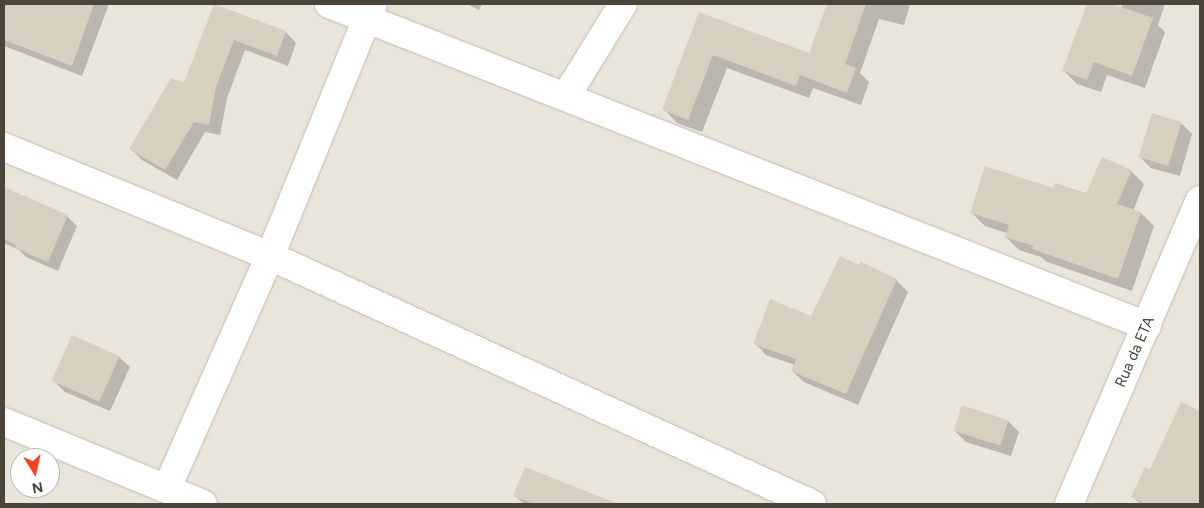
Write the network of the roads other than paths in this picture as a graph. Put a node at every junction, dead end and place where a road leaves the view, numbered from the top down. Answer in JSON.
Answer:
{"nodes":[{"id":1,"x":329,"y":4,"type":"edge"},
{"id":2,"x":623,"y":4,"type":"edge"},
{"id":3,"x":371,"y":11,"type":"edge"},
{"id":4,"x":566,"y":96,"type":"junction"},
{"id":5,"x":4,"y":147,"type":"edge"},
{"id":6,"x":1200,"y":202,"type":"edge"},
{"id":7,"x":270,"y":256,"type":"junction"},
{"id":8,"x":1147,"y":326,"type":"junction"},
{"id":9,"x":4,"y":422,"type":"edge"},
{"id":10,"x":167,"y":488,"type":"junction"},
{"id":11,"x":203,"y":504,"type":"edge"},
{"id":12,"x":812,"y":504,"type":"edge"},
{"id":13,"x":1069,"y":504,"type":"edge"}],
"edges":[{"from":1,"to":3,"type":"street"},
{"from":2,"to":4,"type":"street"},
{"from":3,"to":4,"type":"street"},
{"from":3,"to":7,"type":"street"},
{"from":4,"to":8,"type":"street"},
{"from":5,"to":7,"type":"street"},
{"from":6,"to":8,"type":"street","name":"Rua da ETA"},
{"from":7,"to":10,"type":"street"},
{"from":7,"to":12,"type":"street"},
{"from":8,"to":13,"type":"street","name":"Rua da ETA"},
{"from":9,"to":10,"type":"street"},
{"from":10,"to":11,"type":"street"}]}
